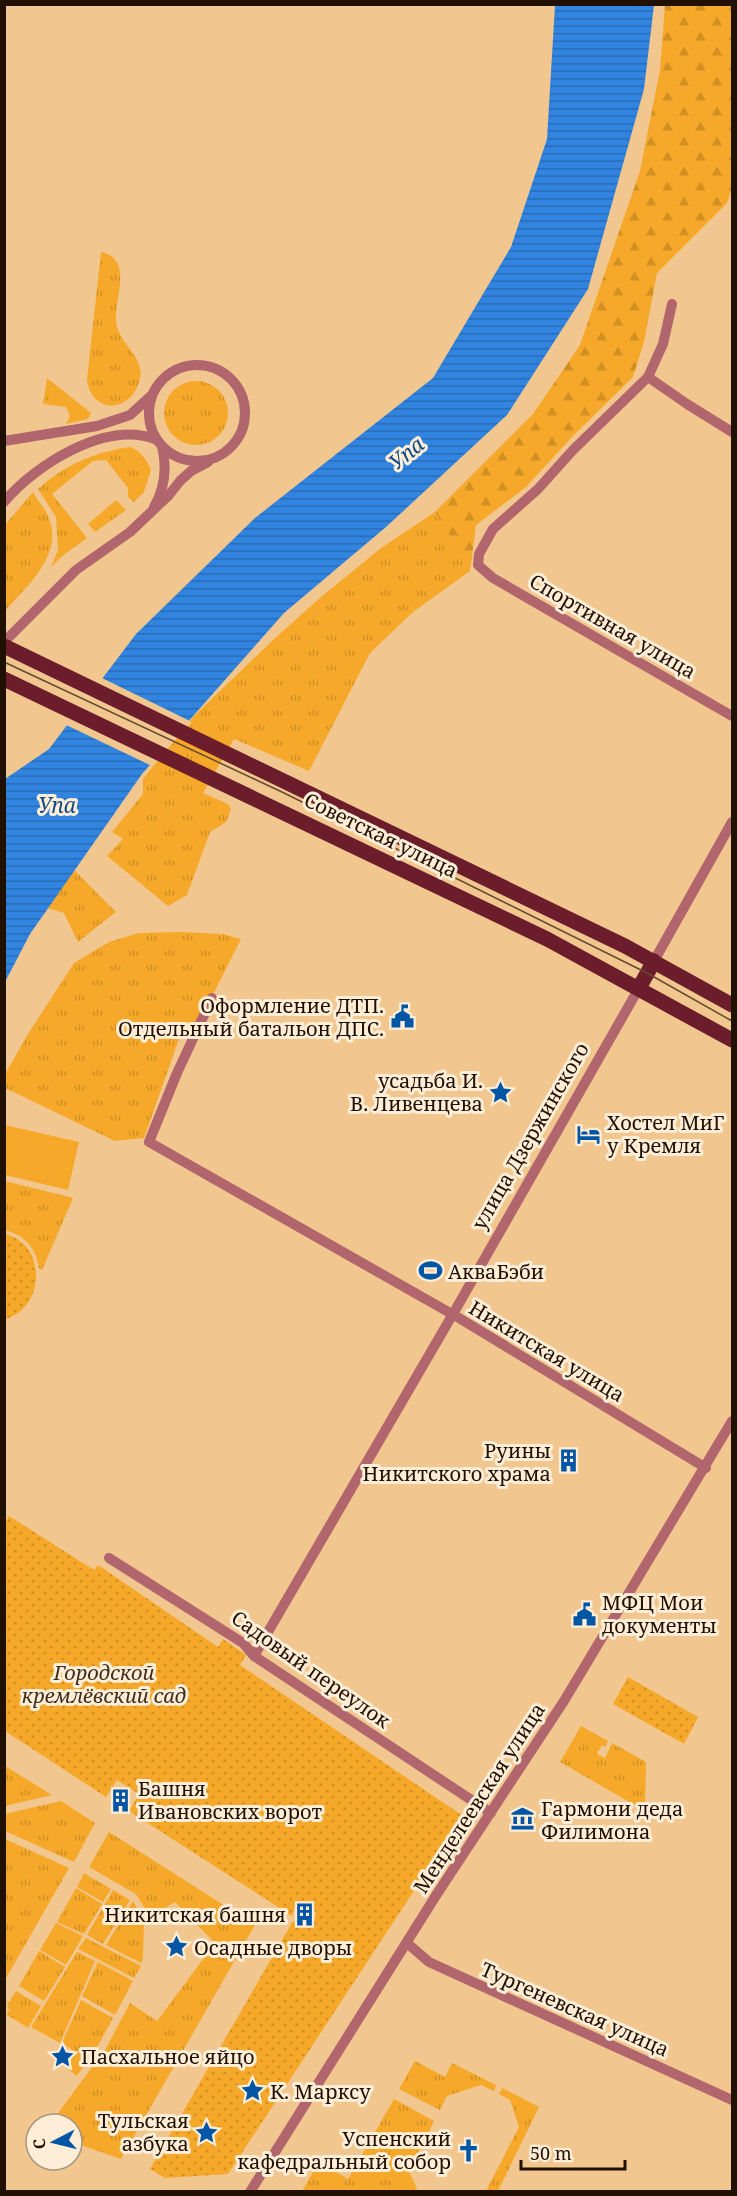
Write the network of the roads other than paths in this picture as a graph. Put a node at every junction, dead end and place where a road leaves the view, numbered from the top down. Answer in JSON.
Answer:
{"nodes":[{"id":1,"x":672,"y":304,"type":"dead end"},
{"id":2,"x":648,"y":377,"type":"junction"},
{"id":3,"x":152,"y":395,"type":"junction"},
{"id":4,"x":732,"y":432,"type":"edge"},
{"id":5,"x":4,"y":441,"type":"edge"},
{"id":6,"x":159,"y":443,"type":"junction"},
{"id":7,"x":216,"y":458,"type":"junction"},
{"id":8,"x":4,"y":502,"type":"edge"},
{"id":9,"x":151,"y":513,"type":"junction"},
{"id":10,"x":4,"y":644,"type":"edge"},
{"id":11,"x":4,"y":679,"type":"edge"},
{"id":12,"x":732,"y":716,"type":"edge"},
{"id":13,"x":732,"y":822,"type":"edge"},
{"id":14,"x":654,"y":961,"type":"junction"},
{"id":15,"x":639,"y":988,"type":"junction"},
{"id":16,"x":212,"y":998,"type":"dead end"},
{"id":17,"x":732,"y":1005,"type":"edge"},
{"id":18,"x":732,"y":1040,"type":"edge"},
{"id":19,"x":453,"y":1315,"type":"junction"},
{"id":20,"x":732,"y":1421,"type":"edge"},
{"id":21,"x":706,"y":1468,"type":"junction"},
{"id":22,"x":109,"y":1558,"type":"dead end"},
{"id":23,"x":254,"y":1656,"type":"junction"},
{"id":24,"x":491,"y":1813,"type":"junction"},
{"id":25,"x":407,"y":1943,"type":"junction"},
{"id":26,"x":732,"y":2100,"type":"edge"},
{"id":27,"x":250,"y":2192,"type":"edge"}],
"edges":[{"from":1,"to":2,"type":"street"},
{"from":2,"to":4,"type":"street"},
{"from":2,"to":12,"type":"street","name":"Спортивная улица"},
{"from":3,"to":5,"type":"street"},
{"from":3,"to":6,"type":"street"},
{"from":3,"to":7,"type":"street"},
{"from":6,"to":7,"type":"street"},
{"from":6,"to":8,"type":"street"},
{"from":6,"to":9,"type":"street"},
{"from":7,"to":9,"type":"street"},
{"from":9,"to":10,"type":"street"},
{"from":10,"to":14,"type":"main road","name":"Советская улица"},
{"from":11,"to":15,"type":"main road","name":"Советская улица"},
{"from":13,"to":14,"type":"street","name":"улица Дзержинского"},
{"from":14,"to":15,"type":"main road","name":"улица Дзержинского"},
{"from":14,"to":17,"type":"main road","name":"Советская улица"},
{"from":15,"to":18,"type":"main road","name":"Советская улица"},
{"from":15,"to":19,"type":"street","name":"улица Дзержинского"},
{"from":16,"to":19,"type":"street","name":"Никитская улица"},
{"from":19,"to":21,"type":"street","name":"Никитская улица"},
{"from":19,"to":23,"type":"street","name":"улица Дзержинского"},
{"from":20,"to":21,"type":"street","name":"Менделеевская улица"},
{"from":21,"to":24,"type":"street","name":"Менделеевская улица"},
{"from":22,"to":23,"type":"street","name":"Садовый переулок"},
{"from":23,"to":24,"type":"street","name":"Садовый переулок"},
{"from":24,"to":25,"type":"street","name":"Менделеевская улица"},
{"from":25,"to":26,"type":"street","name":"Тургеневская улица"},
{"from":25,"to":27,"type":"street","name":"Менделеевская улица"}]}
